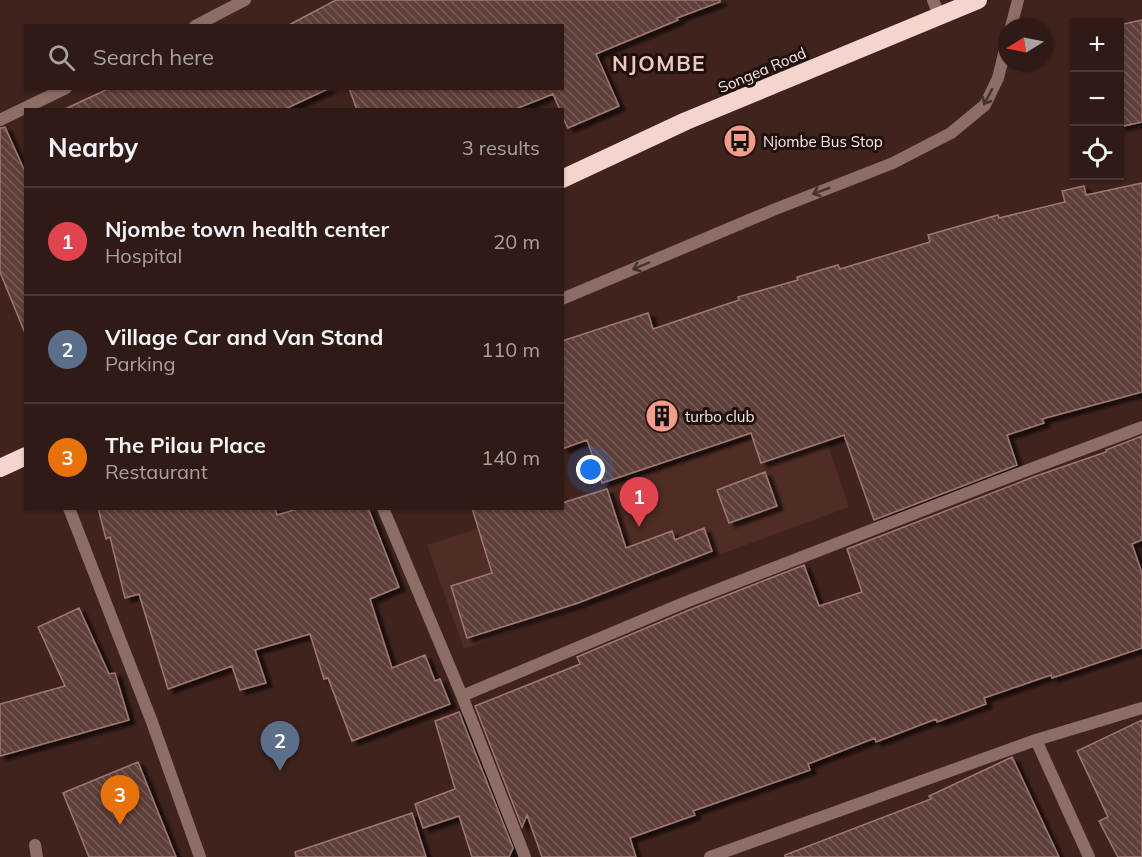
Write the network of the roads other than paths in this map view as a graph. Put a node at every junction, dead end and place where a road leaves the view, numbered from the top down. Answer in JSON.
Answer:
{"nodes":[{"id":1,"x":245,"y":0,"type":"edge"},
{"id":2,"x":978,"y":0,"type":"edge"},
{"id":3,"x":1018,"y":0,"type":"edge"},
{"id":4,"x":936,"y":7,"type":"edge"},
{"id":5,"x":1013,"y":18,"type":"edge"},
{"id":6,"x":199,"y":24,"type":"edge"},
{"id":7,"x":1000,"y":72,"type":"edge"},
{"id":8,"x":62,"y":90,"type":"edge"},
{"id":9,"x":24,"y":108,"type":"edge"},
{"id":10,"x":25,"y":108,"type":"edge"},
{"id":11,"x":0,"y":120,"type":"edge"},
{"id":12,"x":564,"y":178,"type":"edge"},
{"id":13,"x":564,"y":298,"type":"edge"},
{"id":14,"x":1142,"y":427,"type":"edge"},
{"id":15,"x":24,"y":457,"type":"edge"},
{"id":16,"x":0,"y":468,"type":"edge"},
{"id":17,"x":70,"y":510,"type":"edge"},
{"id":18,"x":384,"y":510,"type":"edge"},
{"id":19,"x":462,"y":696,"type":"junction"},
{"id":20,"x":1142,"y":708,"type":"edge"},
{"id":21,"x":1036,"y":740,"type":"junction"},
{"id":22,"x":200,"y":857,"type":"edge"},
{"id":23,"x":525,"y":857,"type":"edge"},
{"id":24,"x":710,"y":857,"type":"edge"},
{"id":25,"x":1089,"y":857,"type":"edge"}],
"edges":[{"from":1,"to":6,"type":"street"},
{"from":2,"to":4,"type":"highway","name":"Songea Road"},
{"from":3,"to":5,"type":"street"},
{"from":4,"to":12,"type":"highway","name":"Songea Road"},
{"from":7,"to":13,"type":"street","one_way":true},
{"from":8,"to":10,"type":"street"},
{"from":9,"to":11,"type":"street"},
{"from":14,"to":19,"type":"street"},
{"from":15,"to":16,"type":"highway"},
{"from":17,"to":22,"type":"street"},
{"from":18,"to":19,"type":"street"},
{"from":19,"to":23,"type":"street"},
{"from":20,"to":21,"type":"street"},
{"from":21,"to":24,"type":"street"},
{"from":21,"to":25,"type":"street"}]}
